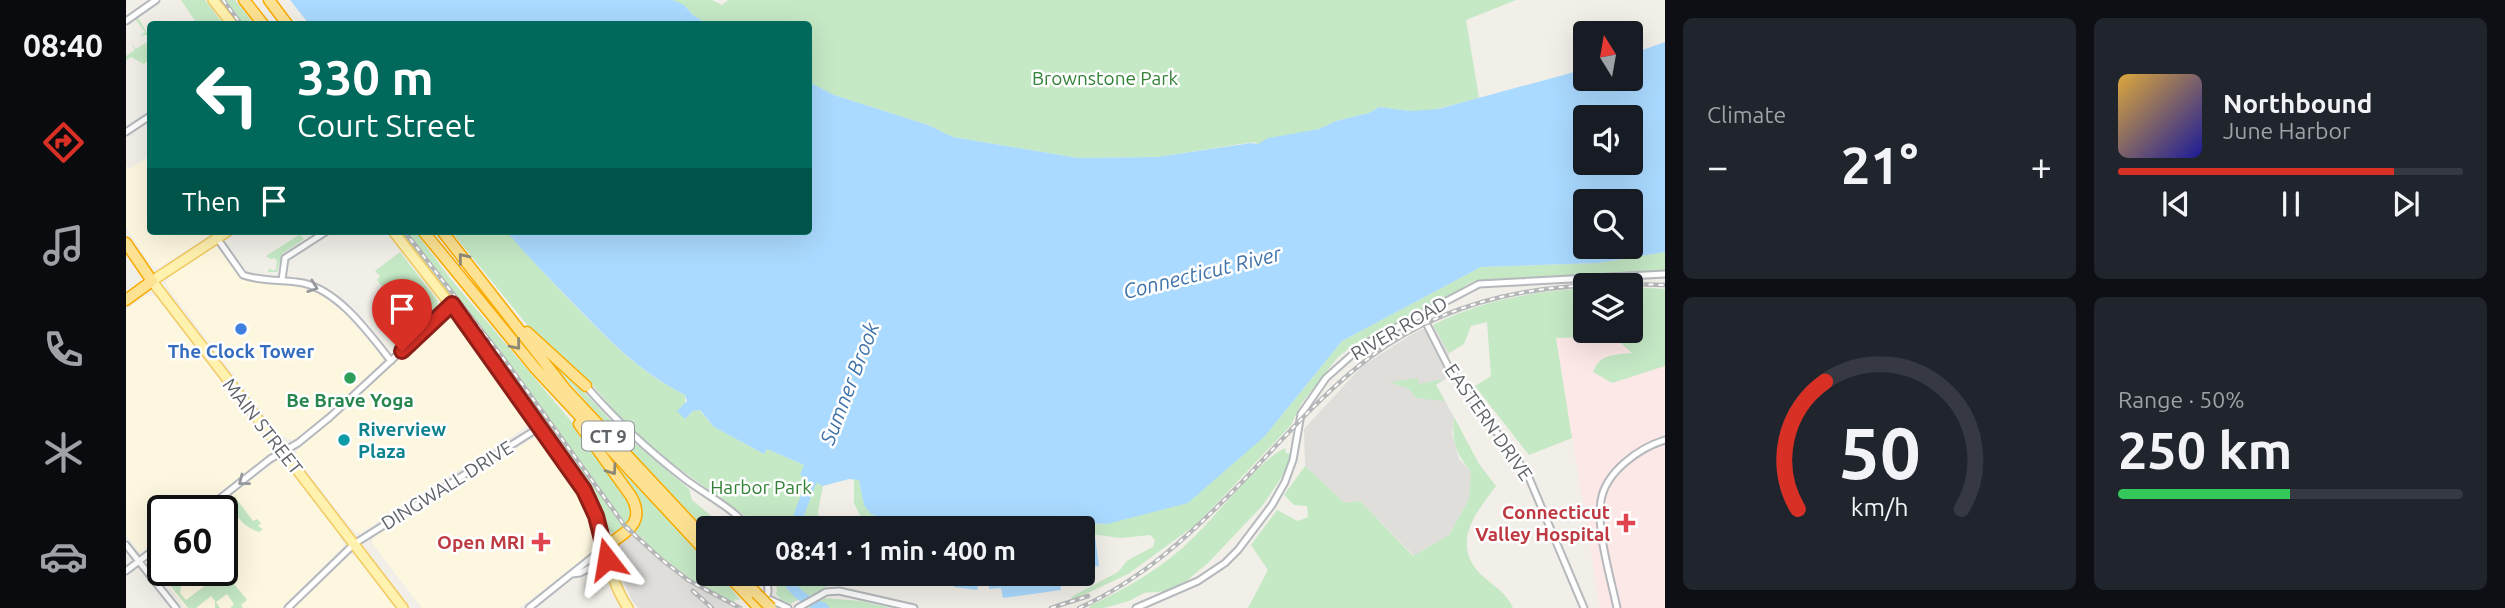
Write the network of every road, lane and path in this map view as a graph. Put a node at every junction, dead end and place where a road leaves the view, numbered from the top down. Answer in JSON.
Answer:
{"nodes":[{"id":1,"x":156,"y":0,"type":"edge"},
{"id":2,"x":213,"y":0,"type":"edge"},
{"id":3,"x":244,"y":0,"type":"edge"},
{"id":4,"x":269,"y":0,"type":"edge"},
{"id":5,"x":126,"y":20,"type":"edge"},
{"id":6,"x":230,"y":21,"type":"edge"},
{"id":7,"x":261,"y":21,"type":"edge"},
{"id":8,"x":285,"y":21,"type":"edge"},
{"id":9,"x":147,"y":118,"type":"edge"},
{"id":10,"x":126,"y":132,"type":"edge"},
{"id":11,"x":222,"y":235,"type":"edge"},
{"id":12,"x":321,"y":235,"type":"edge"},
{"id":13,"x":396,"y":235,"type":"edge"},
{"id":14,"x":427,"y":235,"type":"edge"},
{"id":15,"x":445,"y":235,"type":"edge"},
{"id":16,"x":217,"y":238,"type":"junction"},
{"id":17,"x":126,"y":243,"type":"edge"},
{"id":18,"x":1665,"y":274,"type":"edge"},
{"id":19,"x":282,"y":280,"type":"junction"},
{"id":20,"x":152,"y":281,"type":"junction"},
{"id":21,"x":126,"y":300,"type":"edge"},
{"id":22,"x":452,"y":304,"type":"junction"},
{"id":23,"x":1422,"y":315,"type":"junction"},
{"id":24,"x":515,"y":322,"type":"junction"},
{"id":25,"x":391,"y":361,"type":"junction"},
{"id":26,"x":586,"y":386,"type":"joint"},
{"id":27,"x":559,"y":395,"type":"junction"},
{"id":28,"x":540,"y":426,"type":"junction"},
{"id":29,"x":1665,"y":440,"type":"edge"},
{"id":30,"x":283,"y":452,"type":"junction"},
{"id":31,"x":225,"y":495,"type":"edge"},
{"id":32,"x":738,"y":516,"type":"edge"},
{"id":33,"x":696,"y":529,"type":"edge"},
{"id":34,"x":696,"y":541,"type":"edge"},
{"id":35,"x":354,"y":544,"type":"junction"},
{"id":36,"x":126,"y":545,"type":"edge"},
{"id":37,"x":605,"y":547,"type":"junction"},
{"id":38,"x":147,"y":555,"type":"edge"},
{"id":39,"x":607,"y":559,"type":"junction"},
{"id":40,"x":139,"y":561,"type":"junction"},
{"id":41,"x":126,"y":571,"type":"edge"},
{"id":42,"x":572,"y":574,"type":"junction"},
{"id":43,"x":741,"y":586,"type":"edge"},
{"id":44,"x":746,"y":586,"type":"edge"},
{"id":45,"x":753,"y":596,"type":"junction"},
{"id":46,"x":769,"y":603,"type":"edge"},
{"id":47,"x":176,"y":608,"type":"edge"},
{"id":48,"x":288,"y":608,"type":"edge"},
{"id":49,"x":403,"y":608,"type":"edge"},
{"id":50,"x":529,"y":608,"type":"edge"},
{"id":51,"x":628,"y":608,"type":"edge"},
{"id":52,"x":760,"y":608,"type":"edge"},
{"id":53,"x":788,"y":608,"type":"edge"},
{"id":54,"x":797,"y":608,"type":"edge"},
{"id":55,"x":914,"y":608,"type":"edge"},
{"id":56,"x":1136,"y":608,"type":"edge"},
{"id":57,"x":1584,"y":608,"type":"edge"},
{"id":58,"x":1617,"y":608,"type":"edge"}],
"edges":[{"from":1,"to":5,"type":"street"},
{"from":2,"to":6,"type":"main road"},
{"from":3,"to":7,"type":"highway"},
{"from":4,"to":8,"type":"highway"},
{"from":9,"to":10,"type":"street"},
{"from":11,"to":16,"type":"main road"},
{"from":12,"to":19,"type":"street"},
{"from":13,"to":22,"type":"main road"},
{"from":14,"to":27,"type":"highway","number":"CT 9","one_way":true},
{"from":24,"to":15,"type":"highway","number":"CT 9","one_way":true},
{"from":16,"to":19,"type":"street"},
{"from":16,"to":20,"type":"main road"},
{"from":17,"to":20,"type":"highway","name":"MAIN STREET"},
{"from":18,"to":23,"type":"street","name":"RIVER ROAD"},
{"from":19,"to":25,"type":"street","one_way":true},
{"from":20,"to":21,"type":"highway"},
{"from":20,"to":30,"type":"main road","name":"MAIN STREET"},
{"from":22,"to":25,"type":"street"},
{"from":22,"to":28,"type":"main road"},
{"from":23,"to":56,"type":"street","name":"RIVER ROAD"},
{"from":23,"to":57,"type":"street","name":"EASTERN DRIVE"},
{"from":24,"to":26,"type":"highway"},
{"from":24,"to":33,"type":"highway","number":"CT 9"},
{"from":25,"to":30,"type":"street"},
{"from":26,"to":32,"type":"street"},
{"from":27,"to":34,"type":"highway","number":"CT 9"},
{"from":27,"to":37,"type":"highway","one_way":true},
{"from":28,"to":35,"type":"street","name":"DINGWALL DRIVE"},
{"from":28,"to":37,"type":"main road"},
{"from":29,"to":58,"type":"street"},
{"from":30,"to":31,"type":"street","one_way":true},
{"from":30,"to":35,"type":"main road","name":"MAIN STREET"},
{"from":35,"to":48,"type":"street","name":"DINGWALL DRIVE"},
{"from":35,"to":49,"type":"main road","name":"MAIN STREET"},
{"from":36,"to":40,"type":"street"},
{"from":37,"to":39,"type":"main road"},
{"from":37,"to":42,"type":"street"},
{"from":38,"to":40,"type":"street"},
{"from":39,"to":42,"type":"street"},
{"from":39,"to":51,"type":"main road"},
{"from":40,"to":41,"type":"street"},
{"from":40,"to":47,"type":"street"},
{"from":42,"to":50,"type":"street"},
{"from":43,"to":45,"type":"highway"},
{"from":44,"to":45,"type":"highway"},
{"from":45,"to":46,"type":"highway","bridge":true},
{"from":45,"to":52,"type":"highway"},
{"from":46,"to":52,"type":"street"},
{"from":46,"to":53,"type":"street"},
{"from":54,"to":55,"type":"street"}]}
